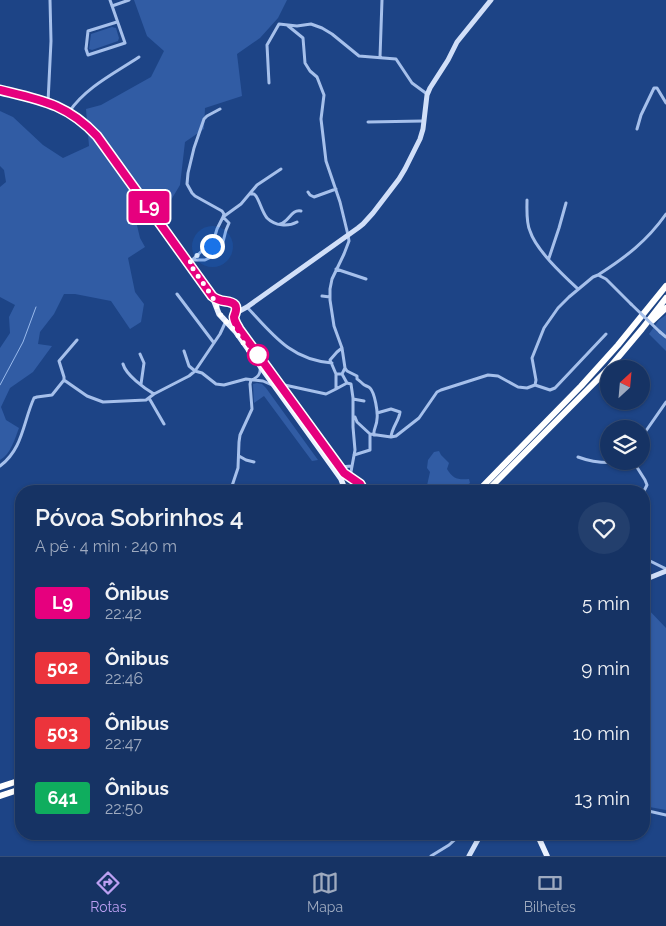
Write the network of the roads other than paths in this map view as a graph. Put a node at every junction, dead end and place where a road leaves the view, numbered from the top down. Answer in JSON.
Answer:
{"nodes":[{"id":1,"x":50,"y":0,"type":"edge"},
{"id":2,"x":110,"y":0,"type":"edge"},
{"id":3,"x":129,"y":0,"type":"edge"},
{"id":4,"x":382,"y":0,"type":"edge"},
{"id":5,"x":491,"y":0,"type":"edge"},
{"id":6,"x":112,"y":6,"type":"junction"},
{"id":7,"x":117,"y":22,"type":"junction"},
{"id":8,"x":287,"y":25,"type":"junction"},
{"id":9,"x":139,"y":57,"type":"dead end"},
{"id":10,"x":380,"y":57,"type":"junction"},
{"id":11,"x":269,"y":83,"type":"dead end"},
{"id":12,"x":0,"y":90,"type":"edge"},
{"id":13,"x":427,"y":95,"type":"junction"},
{"id":14,"x":48,"y":102,"type":"junction"},
{"id":15,"x":666,"y":103,"type":"edge"},
{"id":16,"x":220,"y":109,"type":"dead end"},
{"id":17,"x":69,"y":112,"type":"junction"},
{"id":18,"x":424,"y":121,"type":"junction"},
{"id":19,"x":368,"y":122,"type":"dead end"},
{"id":20,"x":637,"y":129,"type":"dead end"},
{"id":21,"x":281,"y":169,"type":"dead end"},
{"id":22,"x":336,"y":189,"type":"junction"},
{"id":23,"x":308,"y":192,"type":"dead end"},
{"id":24,"x":250,"y":194,"type":"junction"},
{"id":25,"x":527,"y":200,"type":"dead end"},
{"id":26,"x":566,"y":203,"type":"dead end"},
{"id":27,"x":301,"y":211,"type":"dead end"},
{"id":28,"x":666,"y":214,"type":"edge"},
{"id":29,"x":223,"y":217,"type":"junction"},
{"id":30,"x":297,"y":222,"type":"dead end"},
{"id":31,"x":280,"y":224,"type":"junction"},
{"id":32,"x":347,"y":238,"type":"junction"},
{"id":33,"x":548,"y":259,"type":"junction"},
{"id":34,"x":190,"y":261,"type":"junction"},
{"id":35,"x":336,"y":270,"type":"junction"},
{"id":36,"x":598,"y":275,"type":"junction"},
{"id":37,"x":366,"y":279,"type":"dead end"},
{"id":38,"x":666,"y":286,"type":"edge"},
{"id":39,"x":578,"y":289,"type":"junction"},
{"id":40,"x":177,"y":294,"type":"dead end"},
{"id":41,"x":212,"y":296,"type":"junction"},
{"id":42,"x":322,"y":296,"type":"dead end"},
{"id":43,"x":330,"y":297,"type":"junction"},
{"id":44,"x":666,"y":298,"type":"edge"},
{"id":45,"x":224,"y":302,"type":"junction"},
{"id":46,"x":235,"y":305,"type":"junction"},
{"id":47,"x":247,"y":307,"type":"junction"},
{"id":48,"x":666,"y":308,"type":"edge"},
{"id":49,"x":218,"y":310,"type":"junction"},
{"id":50,"x":235,"y":314,"type":"junction"},
{"id":51,"x":225,"y":319,"type":"junction"},
{"id":52,"x":642,"y":330,"type":"junction"},
{"id":53,"x":235,"y":331,"type":"junction"},
{"id":54,"x":220,"y":334,"type":"junction"},
{"id":55,"x":606,"y":334,"type":"dead end"},
{"id":56,"x":666,"y":337,"type":"edge"},
{"id":57,"x":77,"y":340,"type":"dead end"},
{"id":58,"x":214,"y":343,"type":"junction"},
{"id":59,"x":342,"y":348,"type":"junction"},
{"id":60,"x":184,"y":350,"type":"dead end"},
{"id":61,"x":140,"y":354,"type":"dead end"},
{"id":62,"x":332,"y":363,"type":"junction"},
{"id":63,"x":123,"y":364,"type":"dead end"},
{"id":64,"x":260,"y":367,"type":"junction"},
{"id":65,"x":345,"y":368,"type":"junction"},
{"id":66,"x":194,"y":371,"type":"junction"},
{"id":67,"x":336,"y":374,"type":"junction"},
{"id":68,"x":342,"y":374,"type":"junction"},
{"id":69,"x":357,"y":379,"type":"junction"},
{"id":70,"x":64,"y":380,"type":"junction"},
{"id":71,"x":251,"y":380,"type":"junction"},
{"id":72,"x":349,"y":384,"type":"junction"},
{"id":73,"x":141,"y":385,"type":"junction"},
{"id":74,"x":276,"y":385,"type":"junction"},
{"id":75,"x":535,"y":385,"type":"junction"},
{"id":76,"x":295,"y":388,"type":"junction"},
{"id":77,"x":336,"y":389,"type":"junction"},
{"id":78,"x":154,"y":394,"type":"junction"},
{"id":79,"x":288,"y":396,"type":"junction"},
{"id":80,"x":149,"y":398,"type":"junction"},
{"id":81,"x":353,"y":399,"type":"junction"},
{"id":82,"x":364,"y":401,"type":"dead end"},
{"id":83,"x":666,"y":402,"type":"edge"},
{"id":84,"x":377,"y":413,"type":"junction"},
{"id":85,"x":354,"y":414,"type":"junction"},
{"id":86,"x":164,"y":424,"type":"dead end"},
{"id":87,"x":650,"y":425,"type":"edge"},
{"id":88,"x":372,"y":434,"type":"junction"},
{"id":89,"x":392,"y":437,"type":"junction"},
{"id":90,"x":354,"y":455,"type":"junction"},
{"id":91,"x":239,"y":456,"type":"junction"},
{"id":92,"x":578,"y":457,"type":"dead end"},
{"id":93,"x":254,"y":462,"type":"dead end"},
{"id":94,"x":600,"y":462,"type":"edge"},
{"id":95,"x":0,"y":466,"type":"edge"},
{"id":96,"x":352,"y":466,"type":"junction"},
{"id":97,"x":340,"y":467,"type":"junction"},
{"id":98,"x":639,"y":470,"type":"edge"},
{"id":99,"x":350,"y":477,"type":"junction"},
{"id":100,"x":343,"y":483,"type":"joint"},
{"id":101,"x":232,"y":485,"type":"edge"},
{"id":102,"x":361,"y":485,"type":"edge"},
{"id":103,"x":484,"y":485,"type":"edge"},
{"id":104,"x":493,"y":485,"type":"edge"},
{"id":105,"x":647,"y":485,"type":"edge"},
{"id":106,"x":650,"y":561,"type":"edge"},
{"id":107,"x":666,"y":570,"type":"edge"},
{"id":108,"x":650,"y":577,"type":"edge"},
{"id":109,"x":15,"y":782,"type":"edge"},
{"id":110,"x":0,"y":787,"type":"edge"},
{"id":111,"x":15,"y":790,"type":"edge"},
{"id":112,"x":0,"y":796,"type":"edge"},
{"id":113,"x":650,"y":811,"type":"edge"},
{"id":114,"x":666,"y":815,"type":"edge"},
{"id":115,"x":456,"y":840,"type":"edge"},
{"id":116,"x":478,"y":840,"type":"edge"},
{"id":117,"x":540,"y":840,"type":"edge"},
{"id":118,"x":431,"y":856,"type":"edge"},
{"id":119,"x":469,"y":856,"type":"edge"},
{"id":120,"x":547,"y":856,"type":"edge"}],
"edges":[{"from":1,"to":14,"type":"street"},
{"from":2,"to":6,"type":"street"},
{"from":3,"to":6,"type":"street"},
{"from":4,"to":10,"type":"street"},
{"from":5,"to":13,"type":"street"},
{"from":6,"to":7,"type":"street"},
{"from":7,"to":7,"type":"street"},
{"from":8,"to":10,"type":"street"},
{"from":8,"to":11,"type":"street"},
{"from":8,"to":22,"type":"street"},
{"from":9,"to":17,"type":"street"},
{"from":10,"to":13,"type":"street"},
{"from":12,"to":14,"type":"main road"},
{"from":13,"to":18,"type":"street"},
{"from":14,"to":17,"type":"main road"},
{"from":15,"to":20,"type":"street"},
{"from":16,"to":29,"type":"street"},
{"from":17,"to":34,"type":"main road"},
{"from":18,"to":19,"type":"street"},
{"from":18,"to":32,"type":"street"},
{"from":21,"to":24,"type":"street"},
{"from":22,"to":23,"type":"street"},
{"from":22,"to":32,"type":"street"},
{"from":24,"to":29,"type":"street"},
{"from":24,"to":31,"type":"street"},
{"from":25,"to":33,"type":"street"},
{"from":26,"to":33,"type":"street"},
{"from":27,"to":31,"type":"street"},
{"from":28,"to":36,"type":"street"},
{"from":29,"to":34,"type":"street"},
{"from":29,"to":34,"type":"street"},
{"from":30,"to":31,"type":"street"},
{"from":32,"to":35,"type":"street"},
{"from":32,"to":47,"type":"street"},
{"from":33,"to":39,"type":"street"},
{"from":34,"to":41,"type":"main road"},
{"from":35,"to":37,"type":"street"},
{"from":35,"to":43,"type":"street"},
{"from":36,"to":39,"type":"street"},
{"from":36,"to":56,"type":"street","bridge":true},
{"from":38,"to":103,"type":"highway"},
{"from":39,"to":75,"type":"street"},
{"from":40,"to":58,"type":"street"},
{"from":41,"to":45,"type":"main road"},
{"from":41,"to":49,"type":"main road"},
{"from":42,"to":43,"type":"street"},
{"from":43,"to":59,"type":"street"},
{"from":44,"to":52,"type":"highway"},
{"from":45,"to":46,"type":"main road"},
{"from":45,"to":49,"type":"main road"},
{"from":46,"to":47,"type":"street"},
{"from":46,"to":50,"type":"main road"},
{"from":47,"to":50,"type":"street"},
{"from":47,"to":62,"type":"street"},
{"from":48,"to":52,"type":"highway"},
{"from":49,"to":51,"type":"main road"},
{"from":50,"to":51,"type":"main road"},
{"from":50,"to":74,"type":"main road"},
{"from":51,"to":53,"type":"main road"},
{"from":51,"to":54,"type":"street"},
{"from":52,"to":104,"type":"highway"},
{"from":53,"to":54,"type":"street"},
{"from":53,"to":64,"type":"main road"},
{"from":54,"to":58,"type":"street"},
{"from":55,"to":75,"type":"street"},
{"from":57,"to":70,"type":"street"},
{"from":58,"to":66,"type":"street"},
{"from":59,"to":62,"type":"street"},
{"from":59,"to":65,"type":"street"},
{"from":60,"to":66,"type":"street"},
{"from":61,"to":73,"type":"street"},
{"from":62,"to":67,"type":"street"},
{"from":63,"to":73,"type":"street"},
{"from":64,"to":71,"type":"street"},
{"from":64,"to":74,"type":"main road"},
{"from":65,"to":68,"type":"street"},
{"from":65,"to":69,"type":"street"},
{"from":66,"to":71,"type":"street"},
{"from":66,"to":78,"type":"street"},
{"from":67,"to":68,"type":"street"},
{"from":67,"to":77,"type":"street"},
{"from":68,"to":72,"type":"street"},
{"from":69,"to":72,"type":"street"},
{"from":69,"to":84,"type":"street"},
{"from":70,"to":80,"type":"street"},
{"from":70,"to":95,"type":"street"},
{"from":71,"to":74,"type":"street"},
{"from":71,"to":91,"type":"street"},
{"from":72,"to":77,"type":"street"},
{"from":72,"to":81,"type":"street"},
{"from":73,"to":78,"type":"street"},
{"from":74,"to":76,"type":"street"},
{"from":74,"to":79,"type":"main road"},
{"from":74,"to":100,"type":"main road"},
{"from":75,"to":89,"type":"street"},
{"from":76,"to":77,"type":"street"},
{"from":76,"to":79,"type":"street"},
{"from":78,"to":80,"type":"street"},
{"from":79,"to":97,"type":"main road"},
{"from":80,"to":86,"type":"street"},
{"from":81,"to":82,"type":"street"},
{"from":81,"to":85,"type":"street"},
{"from":83,"to":87,"type":"street"},
{"from":84,"to":88,"type":"street"},
{"from":84,"to":89,"type":"street"},
{"from":85,"to":88,"type":"street"},
{"from":85,"to":90,"type":"street"},
{"from":88,"to":89,"type":"street"},
{"from":88,"to":90,"type":"street"},
{"from":90,"to":96,"type":"street"},
{"from":91,"to":93,"type":"street"},
{"from":91,"to":101,"type":"street"},
{"from":92,"to":94,"type":"street"},
{"from":96,"to":97,"type":"street"},
{"from":96,"to":99,"type":"street"},
{"from":97,"to":99,"type":"main road"},
{"from":98,"to":105,"type":"street"},
{"from":99,"to":100,"type":"main road"},
{"from":99,"to":102,"type":"main road"},
{"from":106,"to":107,"type":"street"},
{"from":107,"to":108,"type":"street"},
{"from":109,"to":110,"type":"highway"},
{"from":111,"to":112,"type":"highway"},
{"from":113,"to":114,"type":"street"},
{"from":115,"to":118,"type":"street"},
{"from":116,"to":119,"type":"street"},
{"from":117,"to":120,"type":"main road"}]}
